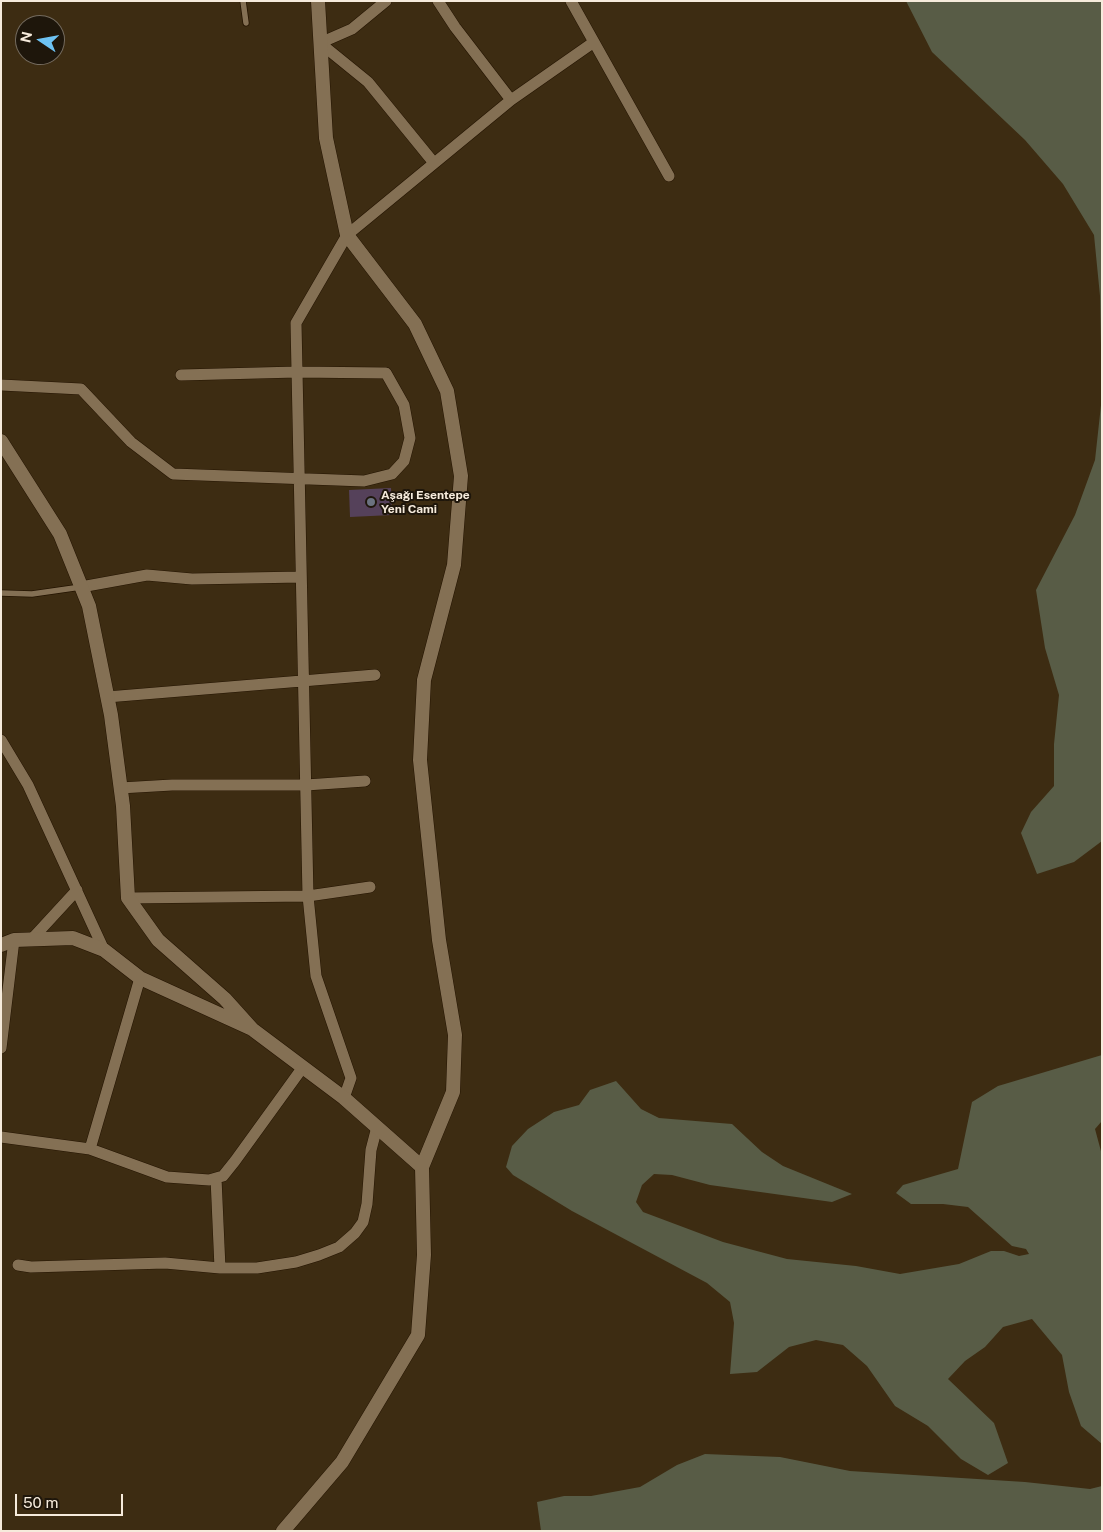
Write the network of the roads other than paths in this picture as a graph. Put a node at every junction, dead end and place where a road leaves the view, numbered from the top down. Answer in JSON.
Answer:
{"nodes":[{"id":1,"x":243,"y":1,"type":"edge"},
{"id":2,"x":318,"y":1,"type":"edge"},
{"id":3,"x":386,"y":1,"type":"edge"},
{"id":4,"x":438,"y":1,"type":"edge"},
{"id":5,"x":571,"y":1,"type":"edge"},
{"id":6,"x":246,"y":23,"type":"dead end"},
{"id":7,"x":594,"y":42,"type":"junction"},
{"id":8,"x":320,"y":43,"type":"junction"},
{"id":9,"x":511,"y":100,"type":"junction"},
{"id":10,"x":434,"y":163,"type":"junction"},
{"id":11,"x":669,"y":176,"type":"dead end"},
{"id":12,"x":347,"y":235,"type":"junction"},
{"id":13,"x":297,"y":372,"type":"junction"},
{"id":14,"x":181,"y":375,"type":"dead end"},
{"id":15,"x":1,"y":385,"type":"edge"},
{"id":16,"x":1,"y":441,"type":"edge"},
{"id":17,"x":299,"y":477,"type":"junction"},
{"id":18,"x":301,"y":577,"type":"junction"},
{"id":19,"x":81,"y":587,"type":"junction"},
{"id":20,"x":1,"y":593,"type":"edge"},
{"id":21,"x":375,"y":675,"type":"dead end"},
{"id":22,"x":304,"y":682,"type":"junction"},
{"id":23,"x":107,"y":697,"type":"junction"},
{"id":24,"x":1,"y":740,"type":"edge"},
{"id":25,"x":365,"y":782,"type":"dead end"},
{"id":26,"x":306,"y":785,"type":"junction"},
{"id":27,"x":120,"y":788,"type":"junction"},
{"id":28,"x":370,"y":887,"type":"dead end"},
{"id":29,"x":77,"y":890,"type":"junction"},
{"id":30,"x":308,"y":896,"type":"junction"},
{"id":31,"x":128,"y":898,"type":"junction"},
{"id":32,"x":31,"y":940,"type":"junction"},
{"id":33,"x":8,"y":943,"type":"edge"},
{"id":34,"x":104,"y":950,"type":"junction"},
{"id":35,"x":140,"y":978,"type":"junction"},
{"id":36,"x":252,"y":1029,"type":"junction"},
{"id":37,"x":1,"y":1048,"type":"edge"},
{"id":38,"x":303,"y":1067,"type":"junction"},
{"id":39,"x":344,"y":1098,"type":"junction"},
{"id":40,"x":378,"y":1127,"type":"junction"},
{"id":41,"x":1,"y":1137,"type":"edge"},
{"id":42,"x":90,"y":1150,"type":"junction"},
{"id":43,"x":422,"y":1167,"type":"junction"},
{"id":44,"x":216,"y":1178,"type":"junction"},
{"id":45,"x":18,"y":1265,"type":"dead end"},
{"id":46,"x":220,"y":1268,"type":"junction"},
{"id":47,"x":283,"y":1531,"type":"edge"}],
"edges":[{"from":1,"to":6,"type":"lane"},
{"from":2,"to":8,"type":"main road"},
{"from":3,"to":8,"type":"street"},
{"from":4,"to":9,"type":"street"},
{"from":5,"to":7,"type":"street"},
{"from":7,"to":9,"type":"street"},
{"from":7,"to":11,"type":"street"},
{"from":8,"to":10,"type":"street"},
{"from":8,"to":12,"type":"main road"},
{"from":9,"to":10,"type":"street"},
{"from":10,"to":12,"type":"street"},
{"from":12,"to":13,"type":"street"},
{"from":12,"to":43,"type":"main road"},
{"from":13,"to":14,"type":"street"},
{"from":13,"to":17,"type":"street"},
{"from":13,"to":17,"type":"street"},
{"from":15,"to":17,"type":"street"},
{"from":16,"to":19,"type":"main road"},
{"from":17,"to":18,"type":"street"},
{"from":18,"to":19,"type":"street"},
{"from":18,"to":22,"type":"street"},
{"from":19,"to":20,"type":"lane"},
{"from":19,"to":23,"type":"main road"},
{"from":21,"to":22,"type":"street"},
{"from":22,"to":23,"type":"street"},
{"from":22,"to":26,"type":"street"},
{"from":23,"to":27,"type":"main road"},
{"from":24,"to":29,"type":"street"},
{"from":25,"to":26,"type":"street"},
{"from":26,"to":27,"type":"street"},
{"from":26,"to":30,"type":"street"},
{"from":27,"to":31,"type":"main road"},
{"from":28,"to":30,"type":"street"},
{"from":29,"to":32,"type":"street"},
{"from":29,"to":34,"type":"street"},
{"from":30,"to":31,"type":"street"},
{"from":30,"to":39,"type":"street"},
{"from":31,"to":36,"type":"main road"},
{"from":32,"to":33,"type":"main road"},
{"from":32,"to":34,"type":"main road"},
{"from":33,"to":37,"type":"street"},
{"from":34,"to":35,"type":"main road"},
{"from":35,"to":36,"type":"main road"},
{"from":35,"to":42,"type":"street"},
{"from":36,"to":38,"type":"main road"},
{"from":38,"to":39,"type":"main road"},
{"from":38,"to":44,"type":"street"},
{"from":39,"to":40,"type":"main road"},
{"from":40,"to":43,"type":"main road"},
{"from":40,"to":46,"type":"street"},
{"from":41,"to":42,"type":"street"},
{"from":42,"to":44,"type":"street"},
{"from":43,"to":47,"type":"main road"},
{"from":44,"to":46,"type":"street"},
{"from":45,"to":46,"type":"street"}]}
